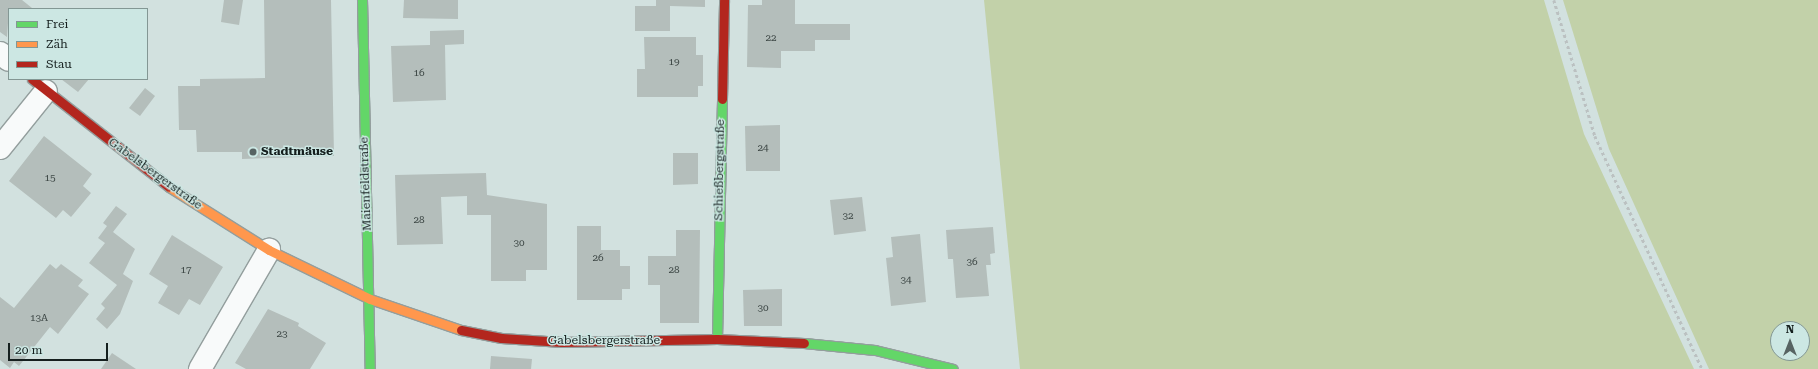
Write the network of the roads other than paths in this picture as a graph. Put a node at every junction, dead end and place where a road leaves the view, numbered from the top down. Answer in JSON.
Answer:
{"nodes":[{"id":1,"x":362,"y":0,"type":"edge"},
{"id":2,"x":724,"y":0,"type":"edge"},
{"id":3,"x":0,"y":53,"type":"edge"},
{"id":4,"x":8,"y":59,"type":"edge"},
{"id":5,"x":39,"y":85,"type":"edge"},
{"id":6,"x":0,"y":148,"type":"edge"},
{"id":7,"x":269,"y":250,"type":"junction"},
{"id":8,"x":370,"y":299,"type":"junction"},
{"id":9,"x":717,"y":339,"type":"junction"},
{"id":10,"x":200,"y":369,"type":"edge"},
{"id":11,"x":370,"y":369,"type":"edge"},
{"id":12,"x":953,"y":369,"type":"edge"}],
"edges":[{"from":1,"to":8,"type":"street","name":"Maienfeldstraße"},
{"from":2,"to":9,"type":"street","name":"Schießbergstraße"},
{"from":3,"to":4,"type":"street"},
{"from":5,"to":6,"type":"street","name":"Gabelsbergerstraße"},
{"from":5,"to":7,"type":"street","name":"Gabelsbergerstraße"},
{"from":7,"to":8,"type":"street","name":"Gabelsbergerstraße"},
{"from":7,"to":10,"type":"street"},
{"from":8,"to":9,"type":"street","name":"Gabelsbergerstraße"},
{"from":8,"to":11,"type":"street","name":"Maienfeldstraße"},
{"from":9,"to":12,"type":"street","name":"Gabelsbergerstraße"}]}
